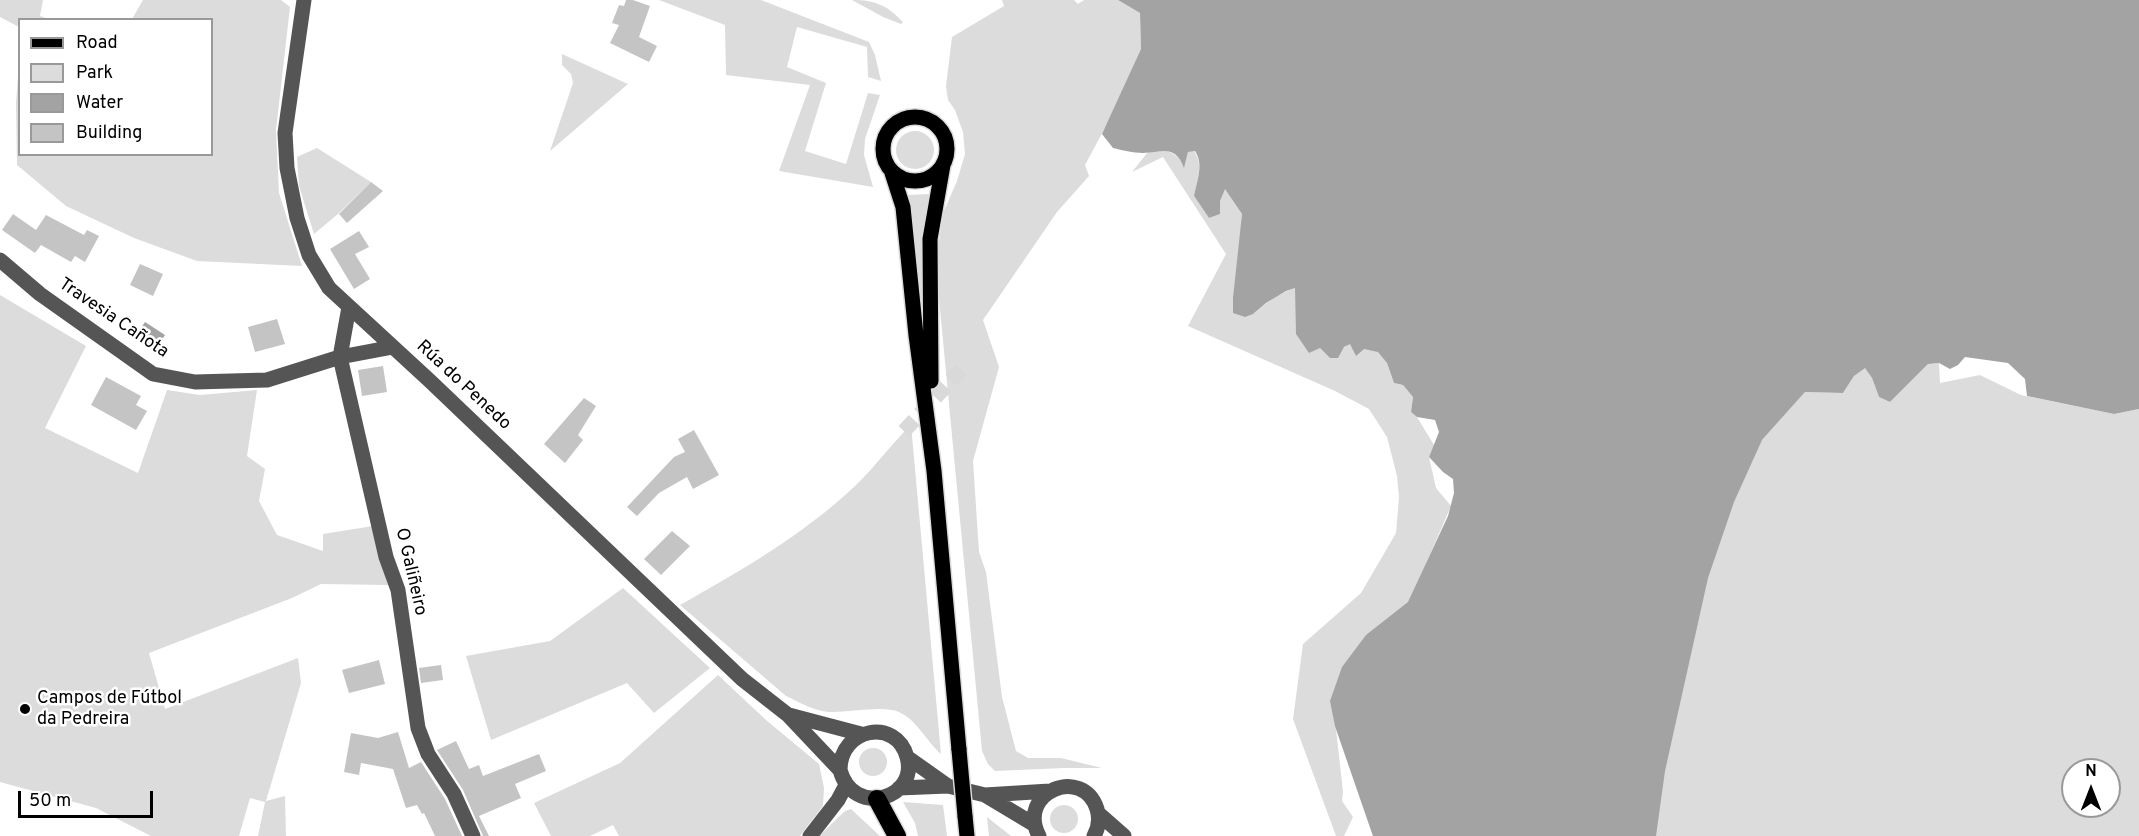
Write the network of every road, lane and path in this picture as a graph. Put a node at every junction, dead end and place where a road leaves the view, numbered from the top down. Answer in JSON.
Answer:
{"nodes":[{"id":1,"x":304,"y":0,"type":"edge"},
{"id":2,"x":943,"y":165,"type":"junction"},
{"id":3,"x":892,"y":173,"type":"junction"},
{"id":4,"x":0,"y":260,"type":"edge"},
{"id":5,"x":349,"y":307,"type":"junction"},
{"id":6,"x":393,"y":347,"type":"junction"},
{"id":7,"x":340,"y":357,"type":"junction"},
{"id":8,"x":934,"y":471,"type":"junction"},
{"id":9,"x":789,"y":715,"type":"junction"},
{"id":10,"x":861,"y":734,"type":"junction"},
{"id":11,"x":907,"y":757,"type":"junction"},
{"id":12,"x":840,"y":770,"type":"junction"},
{"id":13,"x":846,"y":785,"type":"junction"},
{"id":14,"x":948,"y":786,"type":"junction"},
{"id":15,"x":899,"y":788,"type":"junction"},
{"id":16,"x":1050,"y":791,"type":"junction"},
{"id":17,"x":985,"y":795,"type":"junction"},
{"id":18,"x":877,"y":799,"type":"junction"},
{"id":19,"x":1099,"y":814,"type":"junction"},
{"id":20,"x":1037,"y":830,"type":"edge"},
{"id":21,"x":473,"y":836,"type":"edge"},
{"id":22,"x":810,"y":836,"type":"edge"},
{"id":23,"x":897,"y":836,"type":"edge"},
{"id":24,"x":967,"y":836,"type":"edge"},
{"id":25,"x":1094,"y":836,"type":"edge"},
{"id":26,"x":1124,"y":836,"type":"edge"}],
"edges":[{"from":1,"to":5,"type":"street","name":"Rúa do Penedo"},
{"from":2,"to":3,"type":"main road"},
{"from":2,"to":3,"type":"main road"},
{"from":2,"to":8,"type":"main road"},
{"from":3,"to":8,"type":"main road"},
{"from":4,"to":7,"type":"street","name":"Travesia Cañota"},
{"from":5,"to":6,"type":"street","name":"Rúa do Penedo"},
{"from":5,"to":7,"type":"street","name":"O Galiñeiro"},
{"from":6,"to":7,"type":"street","name":"Travesia Cañota"},
{"from":6,"to":9,"type":"street","name":"Rúa do Penedo"},
{"from":7,"to":21,"type":"street","name":"O Galiñeiro"},
{"from":8,"to":24,"type":"main road","bridge":true},
{"from":9,"to":10,"type":"street","name":"Rúa do Penedo"},
{"from":9,"to":12,"type":"street","name":"Rúa do Penedo"},
{"from":10,"to":11,"type":"street"},
{"from":10,"to":12,"type":"street"},
{"from":11,"to":14,"type":"street"},
{"from":11,"to":15,"type":"street"},
{"from":12,"to":13,"type":"street"},
{"from":13,"to":18,"type":"street"},
{"from":13,"to":22,"type":"street"},
{"from":14,"to":15,"type":"street"},
{"from":14,"to":17,"type":"street"},
{"from":15,"to":18,"type":"street"},
{"from":16,"to":17,"type":"street"},
{"from":16,"to":19,"type":"street"},
{"from":16,"to":20,"type":"street"},
{"from":17,"to":20,"type":"street"},
{"from":18,"to":23,"type":"highway"},
{"from":19,"to":25,"type":"street"},
{"from":19,"to":26,"type":"street"}]}
